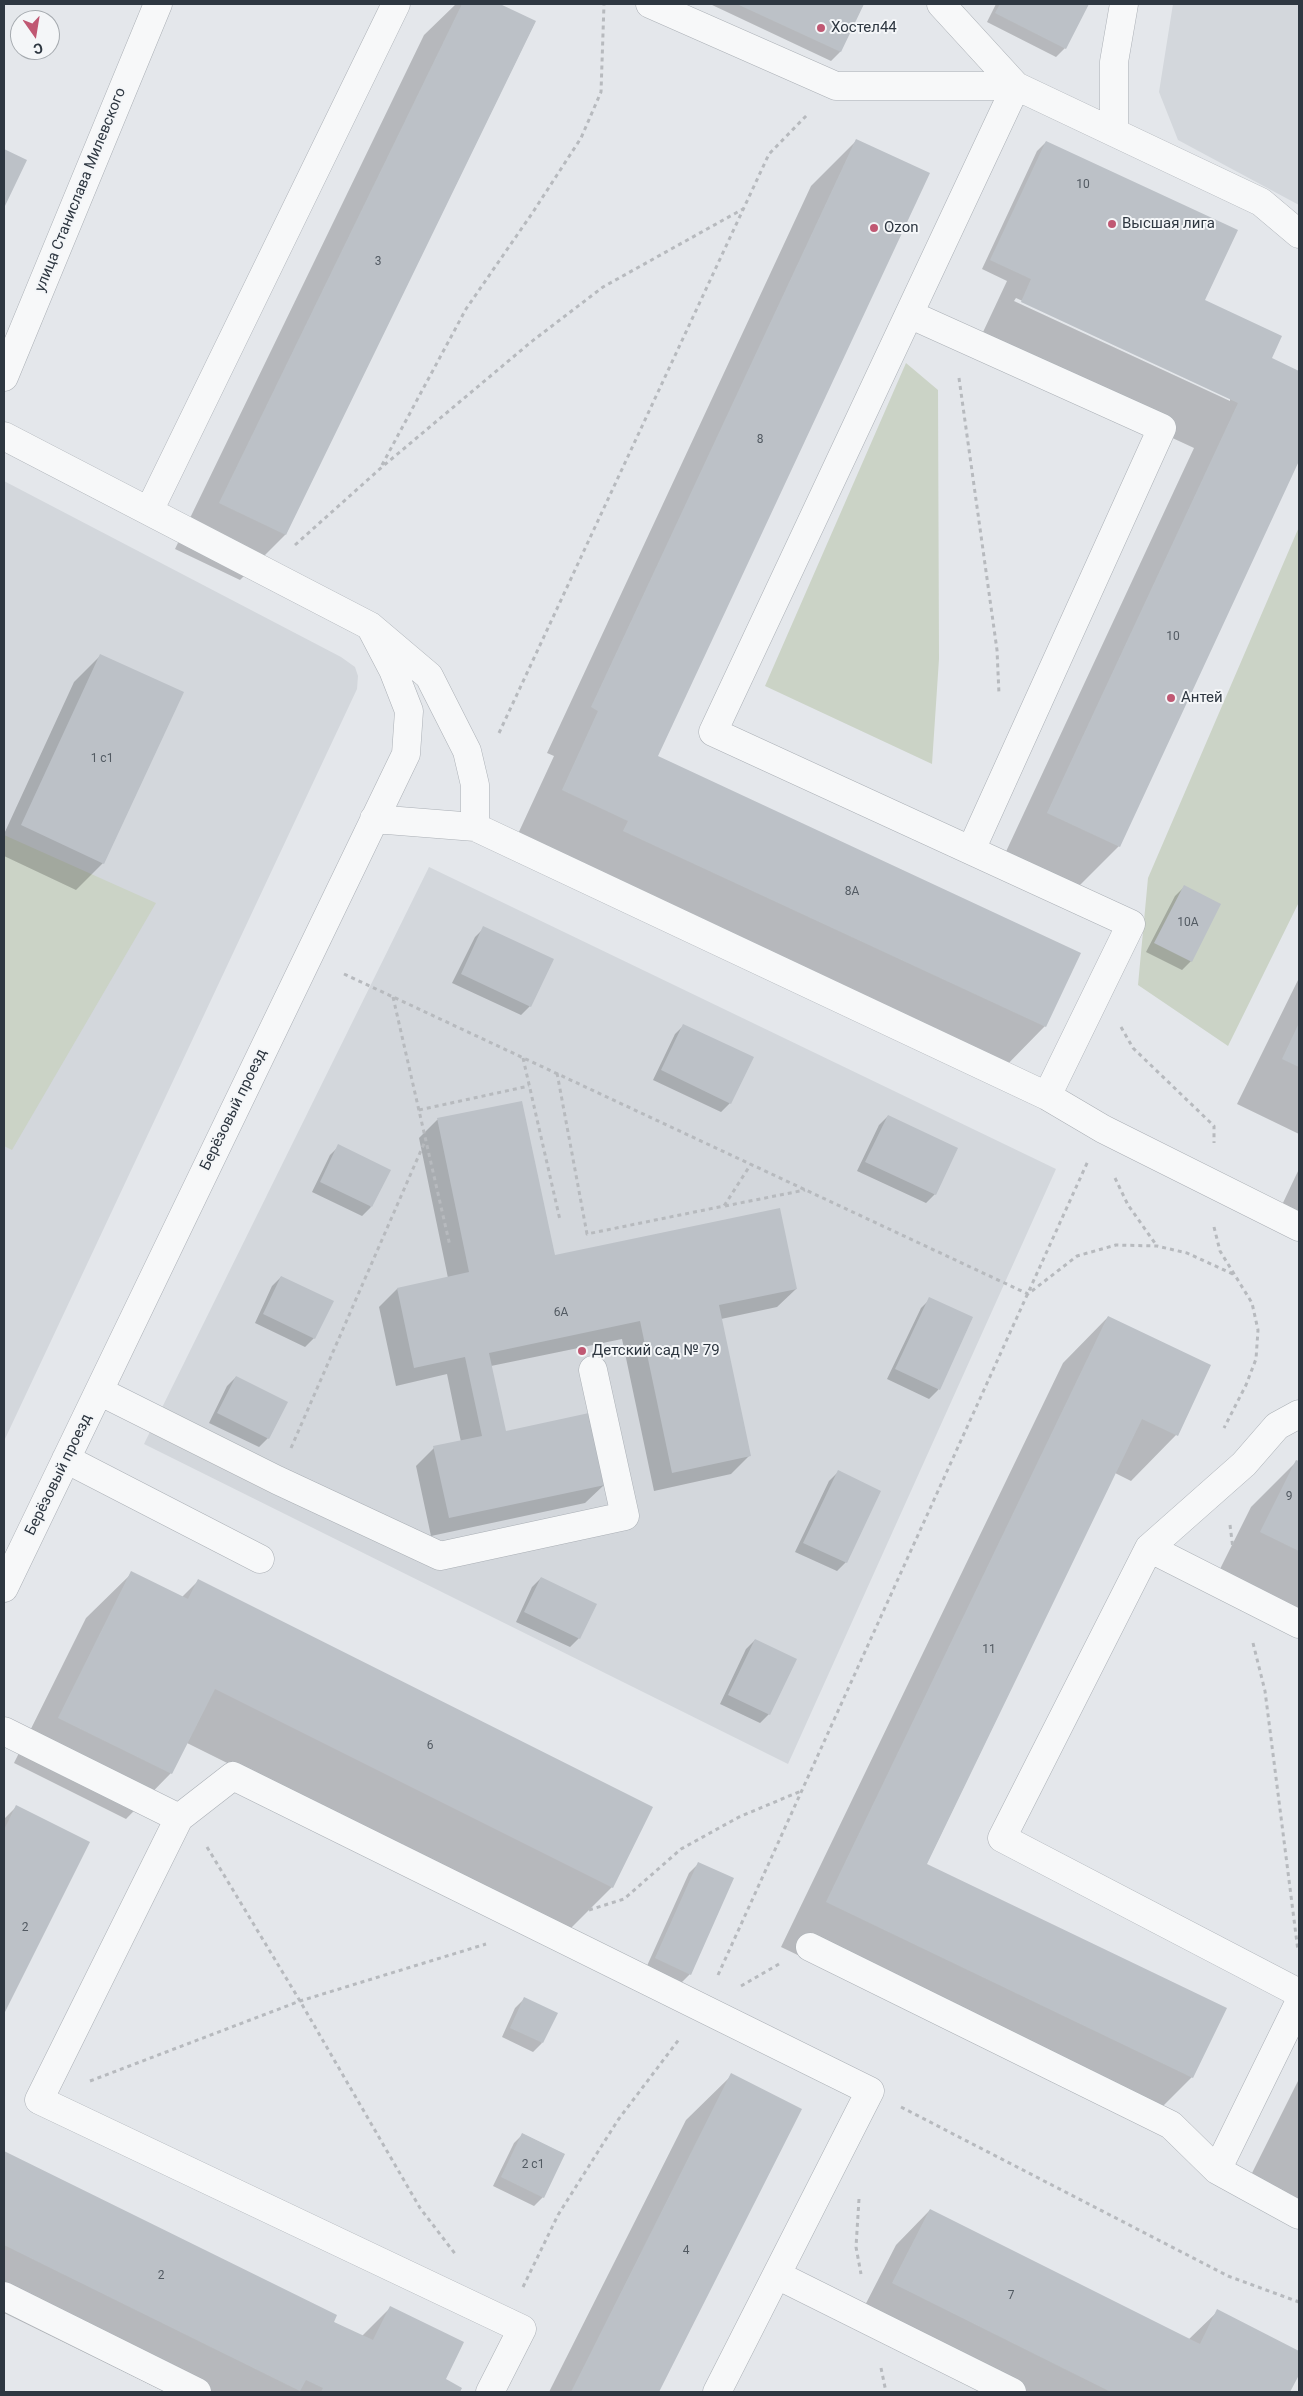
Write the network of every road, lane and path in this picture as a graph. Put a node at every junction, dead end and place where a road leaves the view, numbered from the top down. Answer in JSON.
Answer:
{"nodes":[{"id":1,"x":158,"y":4,"type":"edge"},
{"id":2,"x":396,"y":4,"type":"edge"},
{"id":3,"x":604,"y":4,"type":"edge"},
{"id":4,"x":650,"y":4,"type":"edge"},
{"id":5,"x":941,"y":4,"type":"edge"},
{"id":6,"x":1124,"y":4,"type":"edge"},
{"id":7,"x":836,"y":86,"type":"junction"},
{"id":8,"x":1016,"y":86,"type":"junction"},
{"id":9,"x":1114,"y":132,"type":"junction"},
{"id":10,"x":743,"y":209,"type":"junction"},
{"id":11,"x":1299,"y":234,"type":"edge"},
{"id":12,"x":909,"y":314,"type":"junction"},
{"id":13,"x":4,"y":377,"type":"edge"},
{"id":14,"x":4,"y":436,"type":"edge"},
{"id":15,"x":382,"y":467,"type":"junction"},
{"id":16,"x":149,"y":511,"type":"junction"},
{"id":17,"x":248,"y":563,"type":"junction"},
{"id":18,"x":370,"y":626,"type":"junction"},
{"id":19,"x":475,"y":785,"type":"junction"},
{"id":20,"x":374,"y":820,"type":"junction"},
{"id":21,"x":475,"y":826,"type":"junction"},
{"id":22,"x":971,"y":850,"type":"junction"},
{"id":23,"x":344,"y":974,"type":"dead end"},
{"id":24,"x":393,"y":997,"type":"junction"},
{"id":25,"x":523,"y":1058,"type":"junction"},
{"id":26,"x":557,"y":1073,"type":"junction"},
{"id":27,"x":529,"y":1086,"type":"junction"},
{"id":28,"x":1047,"y":1096,"type":"junction"},
{"id":29,"x":419,"y":1110,"type":"junction"},
{"id":30,"x":1103,"y":1129,"type":"junction"},
{"id":31,"x":426,"y":1139,"type":"junction"},
{"id":32,"x":751,"y":1164,"type":"junction"},
{"id":33,"x":805,"y":1190,"type":"junction"},
{"id":34,"x":724,"y":1206,"type":"junction"},
{"id":35,"x":560,"y":1220,"type":"dead end"},
{"id":36,"x":1299,"y":1227,"type":"edge"},
{"id":37,"x":450,"y":1246,"type":"dead end"},
{"id":38,"x":1157,"y":1246,"type":"junction"},
{"id":39,"x":1237,"y":1276,"type":"dead end"},
{"id":40,"x":1028,"y":1294,"type":"junction"},
{"id":41,"x":593,"y":1370,"type":"dead end"},
{"id":42,"x":99,"y":1391,"type":"junction"},
{"id":43,"x":1299,"y":1414,"type":"edge"},
{"id":44,"x":66,"y":1460,"type":"junction"},
{"id":45,"x":277,"y":1480,"type":"junction"},
{"id":46,"x":1149,"y":1548,"type":"junction"},
{"id":47,"x":260,"y":1559,"type":"dead end"},
{"id":48,"x":4,"y":1588,"type":"edge"},
{"id":49,"x":1299,"y":1624,"type":"edge"},
{"id":50,"x":4,"y":1731,"type":"edge"},
{"id":51,"x":802,"y":1791,"type":"junction"},
{"id":52,"x":179,"y":1818,"type":"junction"},
{"id":53,"x":539,"y":1927,"type":"junction"},
{"id":54,"x":810,"y":1947,"type":"joint"},
{"id":55,"x":1299,"y":1993,"type":"edge"},
{"id":56,"x":300,"y":2001,"type":"junction"},
{"id":57,"x":1299,"y":2003,"type":"edge"},
{"id":58,"x":703,"y":2008,"type":"junction"},
{"id":59,"x":870,"y":2091,"type":"junction"},
{"id":60,"x":39,"y":2100,"type":"junction"},
{"id":61,"x":1217,"y":2170,"type":"junction"},
{"id":62,"x":860,"y":2190,"type":"dead end"},
{"id":63,"x":1299,"y":2215,"type":"edge"},
{"id":64,"x":460,"y":2261,"type":"dead end"},
{"id":65,"x":777,"y":2275,"type":"junction"},
{"id":66,"x":4,"y":2296,"type":"edge"},
{"id":67,"x":1299,"y":2302,"type":"edge"},
{"id":68,"x":506,"y":2322,"type":"junction"},
{"id":69,"x":870,"y":2322,"type":"junction"},
{"id":70,"x":197,"y":2392,"type":"edge"},
{"id":71,"x":490,"y":2392,"type":"edge"},
{"id":72,"x":718,"y":2392,"type":"edge"},
{"id":73,"x":886,"y":2392,"type":"edge"},
{"id":74,"x":1012,"y":2392,"type":"edge"}],
"edges":[{"from":1,"to":13,"type":"street","name":"улица Станислава Милевского"},
{"from":2,"to":16,"type":"street"},
{"from":3,"to":15,"type":"path"},
{"from":4,"to":7,"type":"street"},
{"from":5,"to":8,"type":"street"},
{"from":6,"to":9,"type":"street"},
{"from":7,"to":8,"type":"street"},
{"from":7,"to":10,"type":"path"},
{"from":8,"to":9,"type":"street"},
{"from":8,"to":12,"type":"street"},
{"from":9,"to":11,"type":"street"},
{"from":10,"to":15,"type":"path"},
{"from":10,"to":19,"type":"path"},
{"from":12,"to":22,"type":"street"},
{"from":12,"to":22,"type":"street"},
{"from":14,"to":16,"type":"street"},
{"from":15,"to":17,"type":"path"},
{"from":16,"to":17,"type":"street"},
{"from":17,"to":18,"type":"street"},
{"from":18,"to":19,"type":"street"},
{"from":18,"to":20,"type":"street","name":"Берёзовый проезд"},
{"from":19,"to":21,"type":"street"},
{"from":20,"to":21,"type":"street"},
{"from":20,"to":42,"type":"street","name":"Берёзовый проезд"},
{"from":21,"to":28,"type":"street"},
{"from":22,"to":28,"type":"street"},
{"from":23,"to":24,"type":"path"},
{"from":24,"to":25,"type":"path"},
{"from":24,"to":29,"type":"path"},
{"from":25,"to":26,"type":"path"},
{"from":25,"to":27,"type":"path"},
{"from":26,"to":32,"type":"path"},
{"from":26,"to":34,"type":"path"},
{"from":27,"to":29,"type":"path"},
{"from":27,"to":35,"type":"path"},
{"from":28,"to":30,"type":"street"},
{"from":29,"to":31,"type":"path"},
{"from":30,"to":36,"type":"street"},
{"from":30,"to":38,"type":"path"},
{"from":30,"to":40,"type":"path"},
{"from":31,"to":37,"type":"path"},
{"from":31,"to":45,"type":"path"},
{"from":32,"to":33,"type":"path"},
{"from":32,"to":34,"type":"path"},
{"from":33,"to":34,"type":"path"},
{"from":33,"to":40,"type":"path"},
{"from":38,"to":39,"type":"path"},
{"from":38,"to":40,"type":"path"},
{"from":40,"to":51,"type":"path"},
{"from":41,"to":45,"type":"street"},
{"from":42,"to":44,"type":"street","name":"Берёзовый проезд"},
{"from":42,"to":45,"type":"street"},
{"from":43,"to":46,"type":"street"},
{"from":44,"to":47,"type":"street"},
{"from":44,"to":48,"type":"street","name":"Берёзовый проезд"},
{"from":46,"to":49,"type":"street"},
{"from":46,"to":55,"type":"street"},
{"from":50,"to":52,"type":"street"},
{"from":51,"to":53,"type":"path"},
{"from":51,"to":58,"type":"path"},
{"from":52,"to":53,"type":"street"},
{"from":52,"to":56,"type":"path"},
{"from":52,"to":60,"type":"street"},
{"from":53,"to":56,"type":"path"},
{"from":53,"to":58,"type":"street"},
{"from":54,"to":58,"type":"path"},
{"from":54,"to":61,"type":"street"},
{"from":56,"to":60,"type":"path"},
{"from":56,"to":64,"type":"path"},
{"from":57,"to":61,"type":"street"},
{"from":58,"to":59,"type":"street"},
{"from":58,"to":68,"type":"path"},
{"from":59,"to":65,"type":"street"},
{"from":59,"to":67,"type":"path"},
{"from":60,"to":68,"type":"street"},
{"from":61,"to":63,"type":"street"},
{"from":62,"to":69,"type":"path"},
{"from":65,"to":69,"type":"street"},
{"from":65,"to":72,"type":"street"},
{"from":66,"to":70,"type":"street"},
{"from":68,"to":71,"type":"street"},
{"from":69,"to":73,"type":"path"},
{"from":69,"to":74,"type":"street"}]}
